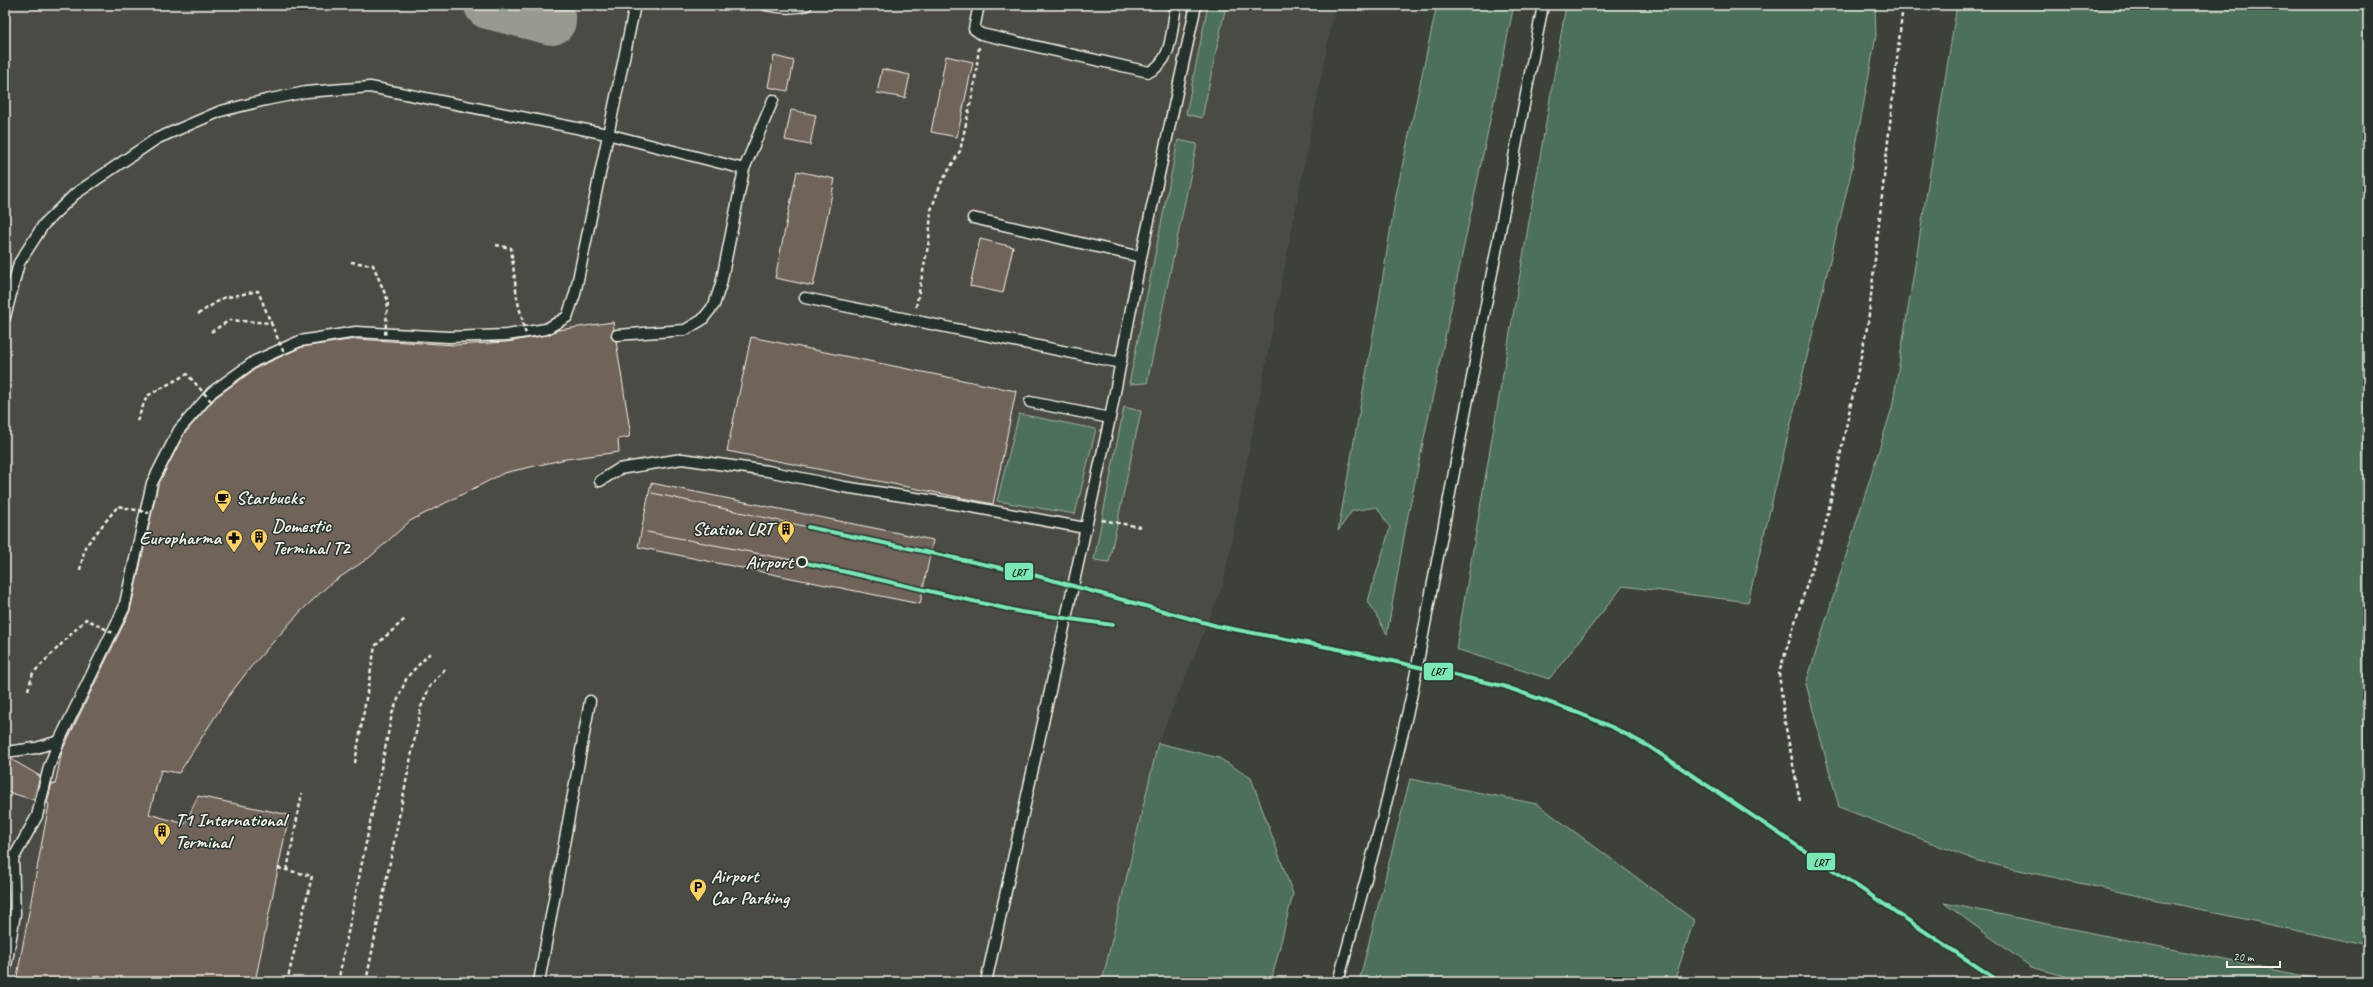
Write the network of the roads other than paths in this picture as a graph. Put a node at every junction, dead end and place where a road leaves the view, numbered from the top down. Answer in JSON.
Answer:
{"nodes":[{"id":1,"x":635,"y":5,"type":"edge"},
{"id":2,"x":766,"y":5,"type":"edge"},
{"id":3,"x":807,"y":5,"type":"edge"},
{"id":4,"x":978,"y":5,"type":"edge"},
{"id":5,"x":1174,"y":5,"type":"edge"},
{"id":6,"x":1196,"y":5,"type":"edge"},
{"id":7,"x":1543,"y":5,"type":"edge"},
{"id":8,"x":773,"y":100,"type":"dead end"},
{"id":9,"x":607,"y":134,"type":"junction"},
{"id":10,"x":744,"y":169,"type":"junction"},
{"id":11,"x":973,"y":218,"type":"dead end"},
{"id":12,"x":1141,"y":257,"type":"junction"},
{"id":13,"x":805,"y":298,"type":"dead end"},
{"id":14,"x":5,"y":317,"type":"edge"},
{"id":15,"x":617,"y":335,"type":"dead end"},
{"id":16,"x":1121,"y":363,"type":"junction"},
{"id":17,"x":1030,"y":402,"type":"dead end"},
{"id":18,"x":1110,"y":418,"type":"junction"},
{"id":19,"x":600,"y":481,"type":"dead end"},
{"id":20,"x":1085,"y":528,"type":"junction"},
{"id":21,"x":590,"y":701,"type":"dead end"},
{"id":22,"x":59,"y":741,"type":"junction"},
{"id":23,"x":5,"y":752,"type":"edge"},
{"id":24,"x":5,"y":972,"type":"edge"},
{"id":25,"x":539,"y":982,"type":"edge"},
{"id":26,"x":986,"y":982,"type":"edge"},
{"id":27,"x":1338,"y":982,"type":"edge"}],
"edges":[{"from":1,"to":9,"type":"lane"},
{"from":2,"to":3,"type":"lane"},
{"from":4,"to":5,"type":"lane"},
{"from":6,"to":12,"type":"lane"},
{"from":7,"to":27,"type":"lane"},
{"from":8,"to":10,"type":"lane"},
{"from":9,"to":10,"type":"lane"},
{"from":9,"to":14,"type":"lane"},
{"from":9,"to":22,"type":"lane"},
{"from":10,"to":15,"type":"lane"},
{"from":11,"to":12,"type":"lane"},
{"from":12,"to":16,"type":"lane"},
{"from":13,"to":16,"type":"lane"},
{"from":16,"to":18,"type":"lane"},
{"from":17,"to":18,"type":"lane"},
{"from":18,"to":20,"type":"lane"},
{"from":19,"to":20,"type":"lane"},
{"from":20,"to":26,"type":"lane"},
{"from":21,"to":25,"type":"lane"},
{"from":22,"to":23,"type":"lane"},
{"from":22,"to":24,"type":"lane"}]}
